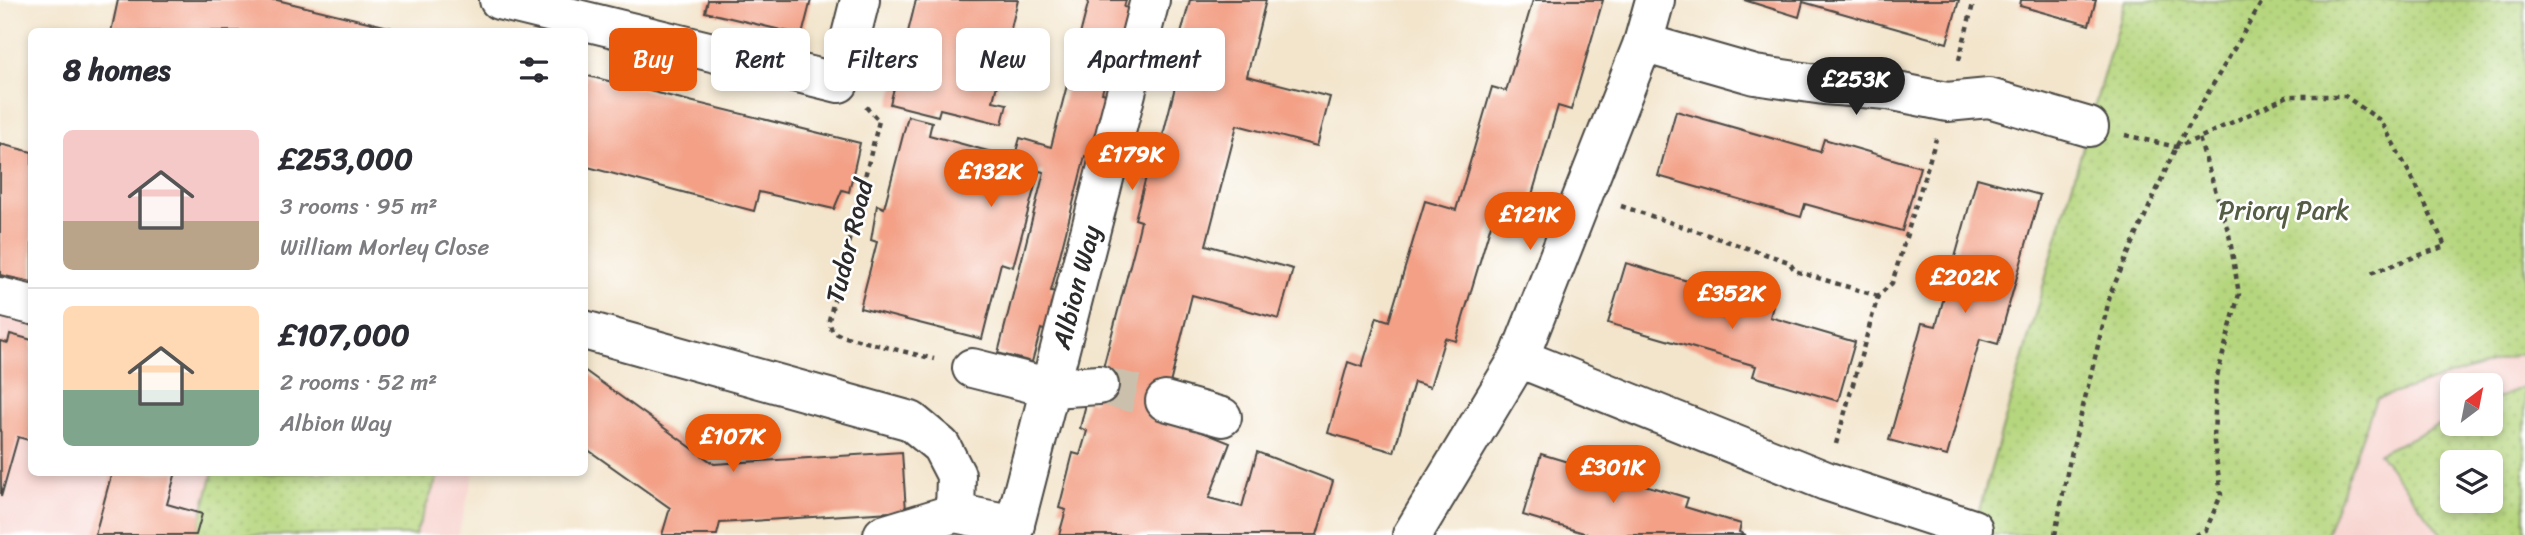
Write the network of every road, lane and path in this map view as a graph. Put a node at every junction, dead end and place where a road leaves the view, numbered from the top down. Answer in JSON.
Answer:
{"nodes":[{"id":1,"x":499,"y":0,"type":"edge"},
{"id":2,"x":860,"y":0,"type":"edge"},
{"id":3,"x":1150,"y":0,"type":"edge"},
{"id":4,"x":1655,"y":0,"type":"edge"},
{"id":5,"x":1974,"y":0,"type":"edge"},
{"id":6,"x":2263,"y":0,"type":"edge"},
{"id":7,"x":1643,"y":43,"type":"junction"},
{"id":8,"x":858,"y":100,"type":"dead end"},
{"id":9,"x":1947,"y":103,"type":"junction"},
{"id":10,"x":2089,"y":127,"type":"joint"},
{"id":11,"x":2199,"y":138,"type":"junction"},
{"id":12,"x":2176,"y":147,"type":"junction"},
{"id":13,"x":1585,"y":195,"type":"junction"},
{"id":14,"x":2368,"y":274,"type":"dead end"},
{"id":15,"x":1878,"y":296,"type":"junction"},
{"id":16,"x":0,"y":297,"type":"edge"},
{"id":17,"x":28,"y":304,"type":"edge"},
{"id":18,"x":588,"y":331,"type":"edge"},
{"id":19,"x":1519,"y":358,"type":"junction"},
{"id":20,"x":972,"y":368,"type":"joint"},
{"id":21,"x":1054,"y":378,"type":"junction"},
{"id":22,"x":1099,"y":385,"type":"tunnel mouth"},
{"id":23,"x":1165,"y":401,"type":"tunnel mouth"},
{"id":24,"x":1222,"y":417,"type":"dead end"},
{"id":25,"x":1826,"y":481,"type":"junction"},
{"id":26,"x":955,"y":513,"type":"junction"},
{"id":27,"x":1419,"y":523,"type":"edge"},
{"id":28,"x":1973,"y":529,"type":"dead end"},
{"id":29,"x":1014,"y":530,"type":"edge"},
{"id":30,"x":884,"y":535,"type":"edge"},
{"id":31,"x":2055,"y":535,"type":"edge"},
{"id":32,"x":2195,"y":535,"type":"edge"}],
"edges":[{"from":1,"to":2,"type":"street"},
{"from":3,"to":21,"type":"street","name":"Albion Way"},
{"from":4,"to":7,"type":"street"},
{"from":5,"to":9,"type":"path"},
{"from":6,"to":12,"type":"path"},
{"from":7,"to":9,"type":"street"},
{"from":7,"to":13,"type":"street"},
{"from":8,"to":20,"type":"path","name":"Tudor Road"},
{"from":9,"to":10,"type":"street"},
{"from":9,"to":15,"type":"path"},
{"from":10,"to":12,"type":"path"},
{"from":11,"to":12,"type":"path"},
{"from":11,"to":14,"type":"path"},
{"from":11,"to":32,"type":"path"},
{"from":12,"to":31,"type":"path"},
{"from":13,"to":15,"type":"path"},
{"from":13,"to":19,"type":"street"},
{"from":15,"to":25,"type":"path"},
{"from":16,"to":17,"type":"street"},
{"from":18,"to":26,"type":"street"},
{"from":19,"to":25,"type":"street"},
{"from":19,"to":27,"type":"street"},
{"from":20,"to":21,"type":"street"},
{"from":21,"to":22,"type":"street"},
{"from":21,"to":29,"type":"street","name":"Albion Way"},
{"from":23,"to":24,"type":"street"},
{"from":25,"to":28,"type":"street"},
{"from":26,"to":29,"type":"street"},
{"from":26,"to":30,"type":"street"}]}
